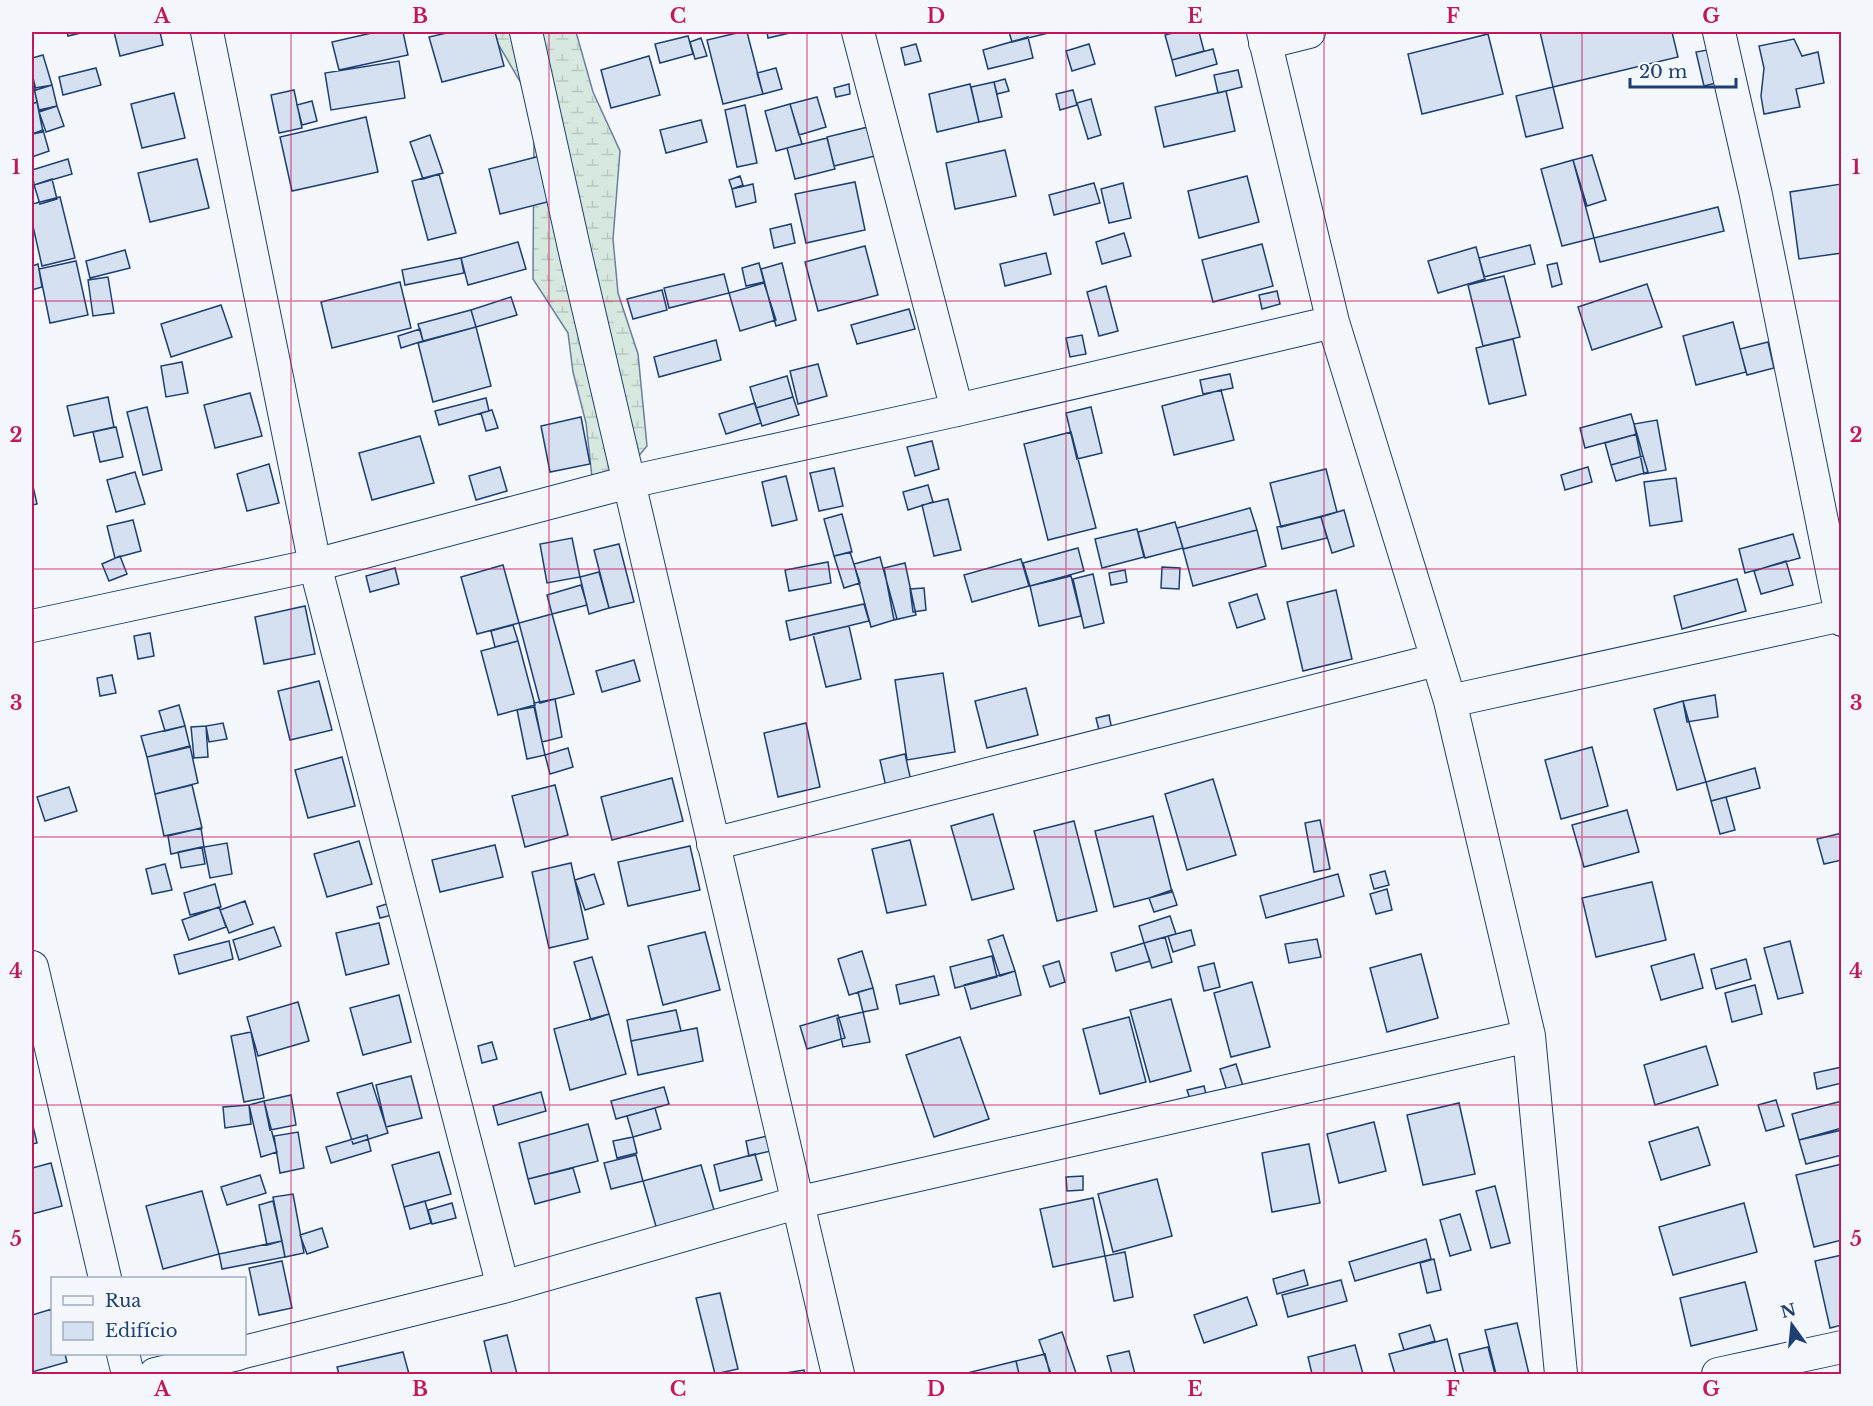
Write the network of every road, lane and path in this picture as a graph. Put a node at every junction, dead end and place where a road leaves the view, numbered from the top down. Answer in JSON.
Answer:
{"nodes":[{"id":1,"x":207,"y":32,"type":"edge"},
{"id":2,"x":526,"y":32,"type":"edge"},
{"id":3,"x":858,"y":32,"type":"edge"},
{"id":4,"x":1309,"y":32,"type":"edge"},
{"id":5,"x":1719,"y":32,"type":"edge"},
{"id":6,"x":1264,"y":37,"type":"edge"},
{"id":7,"x":1333,"y":322,"type":"junction"},
{"id":8,"x":957,"y":410,"type":"junction"},
{"id":9,"x":629,"y":482,"type":"junction"},
{"id":10,"x":315,"y":565,"type":"junction"},
{"id":11,"x":1841,"y":616,"type":"edge"},
{"id":12,"x":32,"y":626,"type":"edge"},
{"id":13,"x":1436,"y":660,"type":"junction"},
{"id":14,"x":1450,"y":701,"type":"junction"},
{"id":15,"x":713,"y":844,"type":"junction"},
{"id":16,"x":32,"y":967,"type":"edge"},
{"id":17,"x":1530,"y":1036,"type":"junction"},
{"id":18,"x":796,"y":1203,"type":"junction"},
{"id":19,"x":105,"y":1277,"type":"edge"},
{"id":20,"x":503,"y":1287,"type":"junction"},
{"id":21,"x":1842,"y":1347,"type":"edge"},
{"id":22,"x":246,"y":1351,"type":"edge"},
{"id":23,"x":123,"y":1355,"type":"edge"},
{"id":24,"x":230,"y":1355,"type":"edge"},
{"id":25,"x":128,"y":1374,"type":"edge"},
{"id":26,"x":155,"y":1374,"type":"edge"},
{"id":27,"x":838,"y":1374,"type":"edge"},
{"id":28,"x":1561,"y":1374,"type":"edge"},
{"id":29,"x":1719,"y":1374,"type":"edge"}],
"edges":[{"from":1,"to":10,"type":"street"},
{"from":2,"to":9,"type":"street"},
{"from":3,"to":8,"type":"street"},
{"from":4,"to":6,"type":"street"},
{"from":5,"to":11,"type":"street"},
{"from":6,"to":7,"type":"street"},
{"from":7,"to":8,"type":"street"},
{"from":7,"to":13,"type":"street"},
{"from":8,"to":9,"type":"street"},
{"from":9,"to":10,"type":"street"},
{"from":9,"to":15,"type":"street"},
{"from":10,"to":12,"type":"street"},
{"from":10,"to":20,"type":"street"},
{"from":11,"to":14,"type":"street"},
{"from":13,"to":14,"type":"street"},
{"from":13,"to":15,"type":"street"},
{"from":14,"to":17,"type":"street"},
{"from":15,"to":18,"type":"street"},
{"from":16,"to":19,"type":"street"},
{"from":17,"to":18,"type":"street"},
{"from":17,"to":28,"type":"street"},
{"from":18,"to":20,"type":"street"},
{"from":18,"to":27,"type":"street"},
{"from":20,"to":22,"type":"street"},
{"from":21,"to":29,"type":"street"},
{"from":23,"to":25,"type":"street"},
{"from":24,"to":26,"type":"street"}]}
